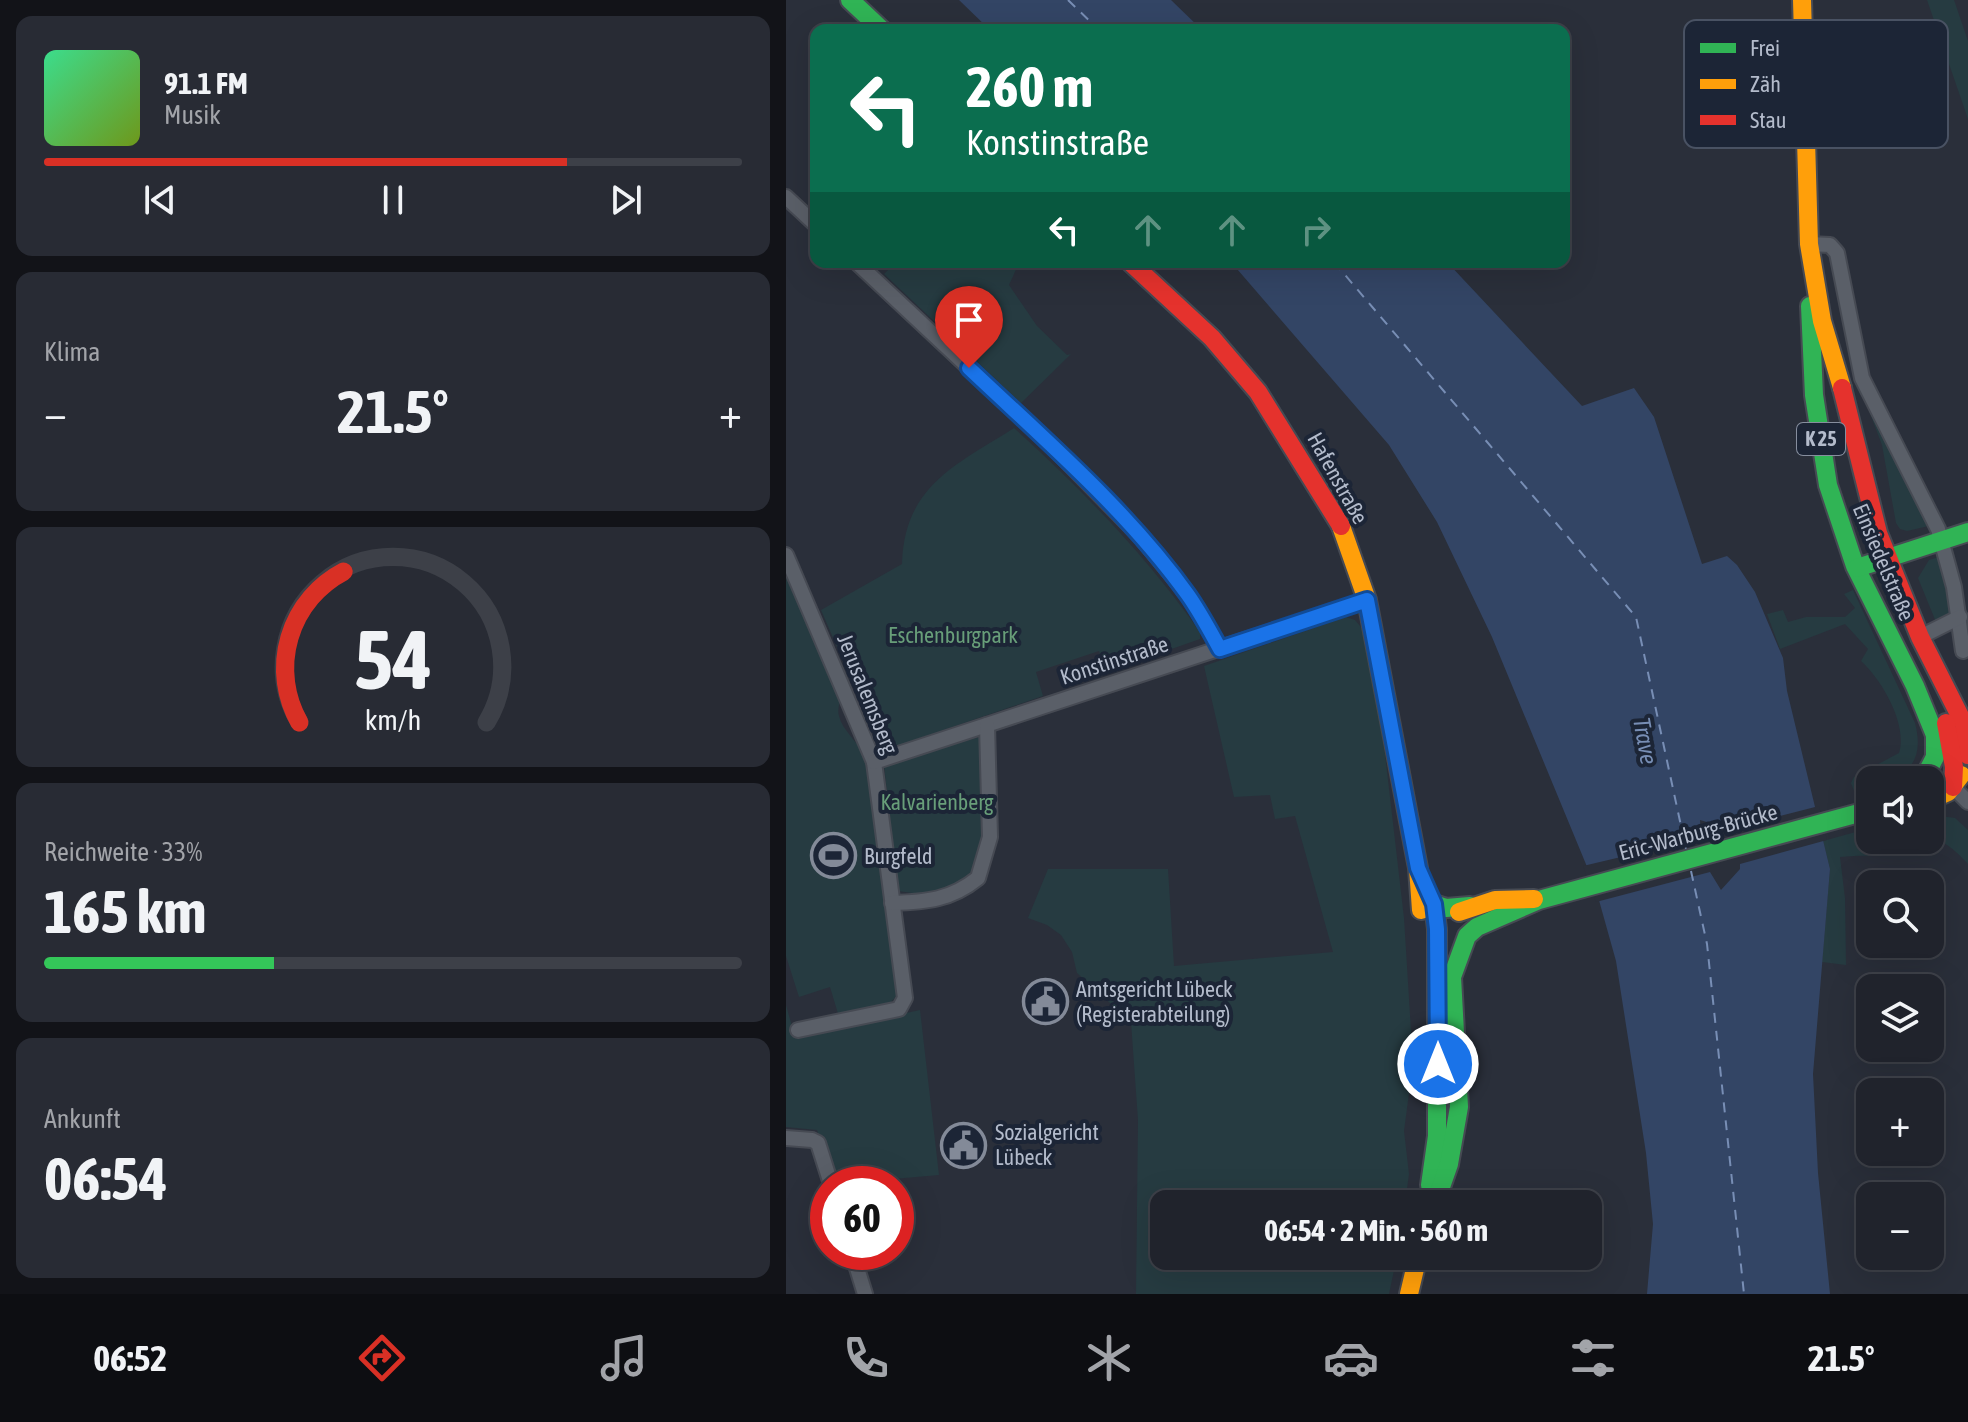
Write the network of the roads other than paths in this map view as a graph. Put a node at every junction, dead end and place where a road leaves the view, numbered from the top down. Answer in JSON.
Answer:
{"nodes":[{"id":1,"x":850,"y":0,"type":"edge"},
{"id":2,"x":1802,"y":0,"type":"edge"},
{"id":3,"x":1803,"y":20,"type":"edge"},
{"id":4,"x":876,"y":24,"type":"edge"},
{"id":5,"x":1807,"y":148,"type":"edge"},
{"id":6,"x":789,"y":204,"type":"edge"},
{"id":7,"x":810,"y":220,"type":"edge"},
{"id":8,"x":1810,"y":253,"type":"junction"},
{"id":9,"x":862,"y":268,"type":"edge"},
{"id":10,"x":1136,"y":268,"type":"edge"},
{"id":11,"x":1968,"y":532,"type":"edge"},
{"id":12,"x":1941,"y":541,"type":"junction"},
{"id":13,"x":786,"y":555,"type":"edge"},
{"id":14,"x":1873,"y":563,"type":"junction"},
{"id":15,"x":1367,"y":600,"type":"junction"},
{"id":16,"x":1960,"y":617,"type":"junction"},
{"id":17,"x":1920,"y":637,"type":"junction"},
{"id":18,"x":1220,"y":649,"type":"junction"},
{"id":19,"x":1963,"y":651,"type":"dead end"},
{"id":20,"x":987,"y":725,"type":"junction"},
{"id":21,"x":874,"y":762,"type":"junction"},
{"id":22,"x":1965,"y":763,"type":"edge"},
{"id":23,"x":1930,"y":766,"type":"edge"},
{"id":24,"x":1944,"y":772,"type":"edge"},
{"id":25,"x":1953,"y":787,"type":"junction"},
{"id":26,"x":1944,"y":792,"type":"edge"},
{"id":27,"x":1968,"y":802,"type":"edge"},
{"id":28,"x":1856,"y":814,"type":"edge"},
{"id":29,"x":1539,"y":900,"type":"junction"},
{"id":30,"x":892,"y":903,"type":"junction"},
{"id":31,"x":1470,"y":906,"type":"junction"},
{"id":32,"x":1427,"y":907,"type":"junction"},
{"id":33,"x":1437,"y":929,"type":"junction"},
{"id":34,"x":1467,"y":936,"type":"junction"},
{"id":35,"x":1423,"y":958,"type":"junction"},
{"id":36,"x":798,"y":1030,"type":"dead end"},
{"id":37,"x":786,"y":1138,"type":"edge"},
{"id":38,"x":825,"y":1166,"type":"edge"},
{"id":39,"x":1425,"y":1190,"type":"edge"},
{"id":40,"x":1427,"y":1190,"type":"edge"},
{"id":41,"x":1439,"y":1190,"type":"edge"},
{"id":42,"x":858,"y":1270,"type":"edge"},
{"id":43,"x":1414,"y":1270,"type":"edge"},
{"id":44,"x":865,"y":1294,"type":"edge"},
{"id":45,"x":1409,"y":1294,"type":"edge"}],
"edges":[{"from":1,"to":4,"type":"main road"},
{"from":2,"to":3,"type":"main road","name":"Einsiedelstraße","number":"K 25"},
{"from":5,"to":8,"type":"main road","name":"Einsiedelstraße","number":"K 25"},
{"from":6,"to":7,"type":"street"},
{"from":8,"to":12,"type":"street"},
{"from":8,"to":14,"type":"main road","name":"Einsiedelstraße","number":"K 25"},
{"from":8,"to":14,"type":"main road","name":"Einsiedelstraße","number":"K 25"},
{"from":9,"to":18,"type":"street"},
{"from":10,"to":15,"type":"main road","name":"Hafenstraße"},
{"from":11,"to":12,"type":"main road"},
{"from":12,"to":14,"type":"main road"},
{"from":12,"to":16,"type":"street"},
{"from":13,"to":21,"type":"street","name":"Jerusalemsberg"},
{"from":14,"to":17,"type":"main road","name":"Einsiedelstraße","number":"K 25"},
{"from":14,"to":22,"type":"main road","name":"Einsiedelstraße","number":"K 25"},
{"from":14,"to":23,"type":"main road","name":"Einsiedelstraße","number":"K 25"},
{"from":15,"to":18,"type":"street","name":"Konstinstraße"},
{"from":15,"to":32,"type":"main road","name":"Hafenstraße"},
{"from":16,"to":17,"type":"street","name":"Einsiedelstraße"},
{"from":16,"to":19,"type":"street"},
{"from":17,"to":22,"type":"main road","name":"Einsiedelstraße","number":"K 25"},
{"from":18,"to":20,"type":"street","name":"Konstinstraße"},
{"from":20,"to":21,"type":"street","name":"Konstinstraße"},
{"from":20,"to":30,"type":"street"},
{"from":21,"to":30,"type":"street","name":"Jerusalemsberg"},
{"from":22,"to":24,"type":"street","name":"Einsiedelstraße"},
{"from":22,"to":25,"type":"main road"},
{"from":25,"to":26,"type":"main road"},
{"from":25,"to":27,"type":"street"},
{"from":28,"to":29,"type":"main road","name":"Eric-Warburg-Brücke"},
{"from":29,"to":31,"type":"main road","name":"Eric-Warburg-Brücke"},
{"from":29,"to":34,"type":"main road","name":"Eric-Warburg-Brücke"},
{"from":30,"to":36,"type":"street","name":"Jerusalemsberg"},
{"from":31,"to":32,"type":"main road"},
{"from":31,"to":33,"type":"main road","name":"Eric-Warburg-Brücke"},
{"from":32,"to":33,"type":"main road","name":"Hafenstraße"},
{"from":32,"to":35,"type":"main road","name":"Hafenstraße"},
{"from":33,"to":34,"type":"main road"},
{"from":33,"to":35,"type":"main road","name":"Eric-Warburg-Brücke"},
{"from":33,"to":40,"type":"main road","name":"Hafenstraße"},
{"from":34,"to":41,"type":"main road"},
{"from":35,"to":39,"type":"main road","name":"Hafenstraße"},
{"from":37,"to":38,"type":"street"},
{"from":42,"to":44,"type":"street"},
{"from":43,"to":45,"type":"main road"}]}
